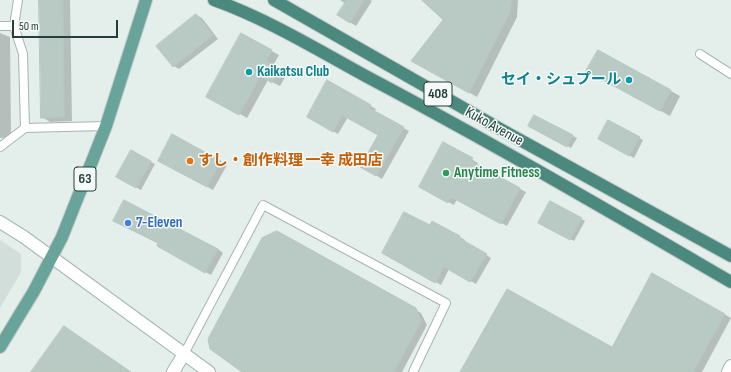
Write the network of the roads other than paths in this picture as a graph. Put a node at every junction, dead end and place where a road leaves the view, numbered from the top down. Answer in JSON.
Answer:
{"nodes":[{"id":1,"x":18,"y":0,"type":"edge"},
{"id":2,"x":146,"y":0,"type":"edge"},
{"id":3,"x":214,"y":0,"type":"edge"},
{"id":4,"x":274,"y":0,"type":"edge"},
{"id":5,"x":0,"y":26,"type":"edge"},
{"id":6,"x":14,"y":26,"type":"junction"},
{"id":7,"x":700,"y":54,"type":"dead end"},
{"id":8,"x":731,"y":74,"type":"edge"},
{"id":9,"x":106,"y":126,"type":"junction"},
{"id":10,"x":25,"y":128,"type":"junction"},
{"id":11,"x":0,"y":147,"type":"edge"},
{"id":12,"x":0,"y":222,"type":"edge"},
{"id":13,"x":731,"y":256,"type":"edge"},
{"id":14,"x":52,"y":258,"type":"junction"},
{"id":15,"x":731,"y":282,"type":"edge"},
{"id":16,"x":0,"y":347,"type":"edge"},
{"id":17,"x":184,"y":354,"type":"junction"},
{"id":18,"x":731,"y":366,"type":"edge"},
{"id":19,"x":173,"y":372,"type":"edge"},
{"id":20,"x":209,"y":372,"type":"edge"},
{"id":21,"x":413,"y":372,"type":"edge"},
{"id":22,"x":728,"y":372,"type":"edge"}],
"edges":[{"from":1,"to":6,"type":"lane"},
{"from":2,"to":9,"type":"main road","number":"63"},
{"from":3,"to":15,"type":"highway","name":"Kuko Avenue","number":"408"},
{"from":4,"to":13,"type":"highway","name":"Kuko Avenue","number":"408"},
{"from":5,"to":6,"type":"lane"},
{"from":6,"to":10,"type":"lane"},
{"from":7,"to":8,"type":"lane"},
{"from":9,"to":10,"type":"lane"},
{"from":9,"to":14,"type":"main road","number":"63"},
{"from":10,"to":11,"type":"lane"},
{"from":12,"to":14,"type":"street"},
{"from":14,"to":16,"type":"main road","number":"63"},
{"from":14,"to":17,"type":"street"},
{"from":17,"to":19,"type":"street"},
{"from":17,"to":20,"type":"street"},
{"from":17,"to":21,"type":"lane"},
{"from":18,"to":22,"type":"street"}]}
